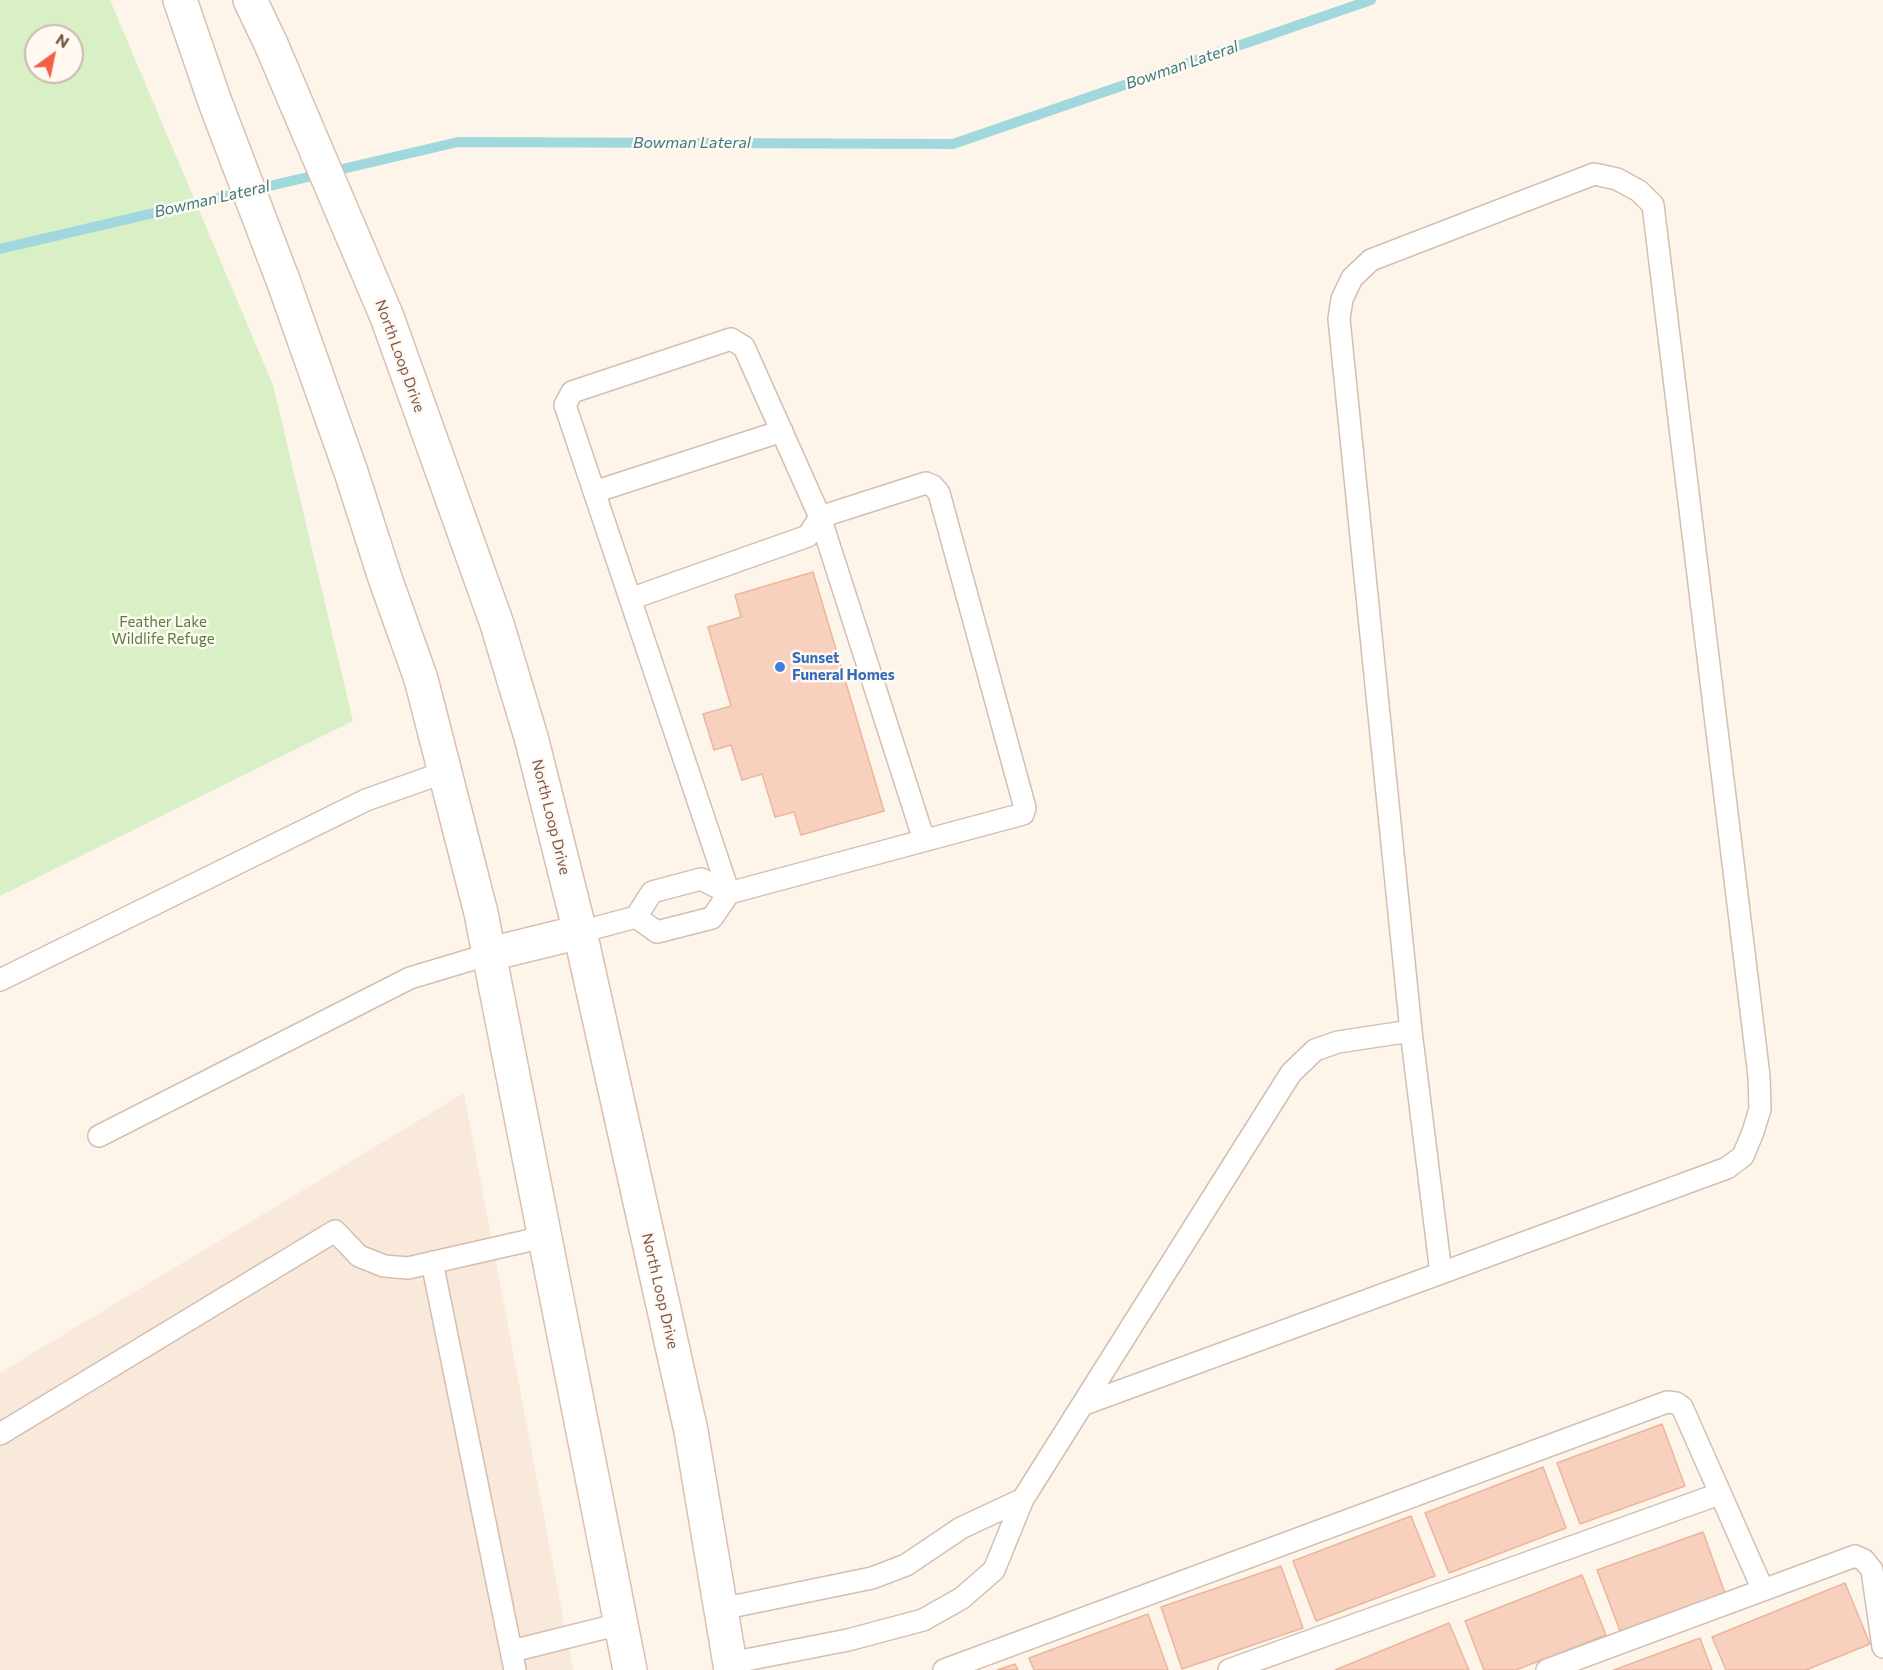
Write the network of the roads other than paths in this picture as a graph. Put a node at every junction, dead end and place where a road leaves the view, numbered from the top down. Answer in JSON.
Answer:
{"nodes":[{"id":1,"x":180,"y":0,"type":"edge"},
{"id":2,"x":250,"y":0,"type":"edge"},
{"id":3,"x":782,"y":431,"type":"junction"},
{"id":4,"x":594,"y":492,"type":"junction"},
{"id":5,"x":820,"y":517,"type":"junction"},
{"id":6,"x":630,"y":599,"type":"junction"},
{"id":7,"x":445,"y":772,"type":"junction"},
{"id":8,"x":924,"y":840,"type":"junction"},
{"id":9,"x":729,"y":893,"type":"junction"},
{"id":10,"x":636,"y":917,"type":"junction"},
{"id":11,"x":580,"y":932,"type":"junction"},
{"id":12,"x":489,"y":954,"type":"junction"},
{"id":13,"x":0,"y":980,"type":"edge"},
{"id":14,"x":1412,"y":1031,"type":"junction"},
{"id":15,"x":99,"y":1136,"type":"dead end"},
{"id":16,"x":544,"y":1237,"type":"junction"},
{"id":17,"x":432,"y":1262,"type":"junction"},
{"id":18,"x":1441,"y":1273,"type":"junction"},
{"id":19,"x":1082,"y":1405,"type":"junction"},
{"id":20,"x":0,"y":1434,"type":"edge"},
{"id":21,"x":1719,"y":1494,"type":"junction"},
{"id":22,"x":1023,"y":1499,"type":"junction"},
{"id":23,"x":1763,"y":1590,"type":"junction"},
{"id":24,"x":721,"y":1609,"type":"junction"},
{"id":25,"x":620,"y":1624,"type":"junction"},
{"id":26,"x":1883,"y":1647,"type":"edge"},
{"id":27,"x":513,"y":1661,"type":"edge"},
{"id":28,"x":731,"y":1666,"type":"edge"},
{"id":29,"x":630,"y":1670,"type":"edge"},
{"id":30,"x":945,"y":1670,"type":"edge"},
{"id":31,"x":1229,"y":1670,"type":"edge"},
{"id":32,"x":1547,"y":1670,"type":"edge"}],
"edges":[{"from":1,"to":7,"type":"main road"},
{"from":2,"to":11,"type":"main road","name":"North Loop Drive"},
{"from":3,"to":4,"type":"lane"},
{"from":3,"to":4,"type":"lane"},
{"from":3,"to":5,"type":"lane"},
{"from":4,"to":6,"type":"lane"},
{"from":5,"to":6,"type":"lane"},
{"from":5,"to":8,"type":"lane"},
{"from":5,"to":8,"type":"lane"},
{"from":6,"to":9,"type":"lane"},
{"from":7,"to":12,"type":"main road"},
{"from":7,"to":13,"type":"lane"},
{"from":8,"to":9,"type":"lane"},
{"from":9,"to":10,"type":"lane"},
{"from":9,"to":10,"type":"lane"},
{"from":10,"to":11,"type":"lane"},
{"from":11,"to":12,"type":"main road"},
{"from":11,"to":24,"type":"main road","name":"North Loop Drive"},
{"from":12,"to":15,"type":"lane"},
{"from":12,"to":16,"type":"main road"},
{"from":14,"to":18,"type":"lane"},
{"from":14,"to":18,"type":"lane"},
{"from":14,"to":19,"type":"lane"},
{"from":16,"to":17,"type":"lane"},
{"from":16,"to":25,"type":"main road"},
{"from":17,"to":20,"type":"lane"},
{"from":17,"to":27,"type":"lane"},
{"from":18,"to":19,"type":"lane"},
{"from":19,"to":22,"type":"lane"},
{"from":21,"to":23,"type":"lane"},
{"from":21,"to":30,"type":"lane"},
{"from":21,"to":31,"type":"lane"},
{"from":22,"to":24,"type":"lane"},
{"from":22,"to":28,"type":"lane"},
{"from":23,"to":26,"type":"lane"},
{"from":23,"to":32,"type":"lane"},
{"from":24,"to":28,"type":"main road","name":"North Loop Drive"},
{"from":25,"to":27,"type":"lane"},
{"from":25,"to":29,"type":"main road"}]}
